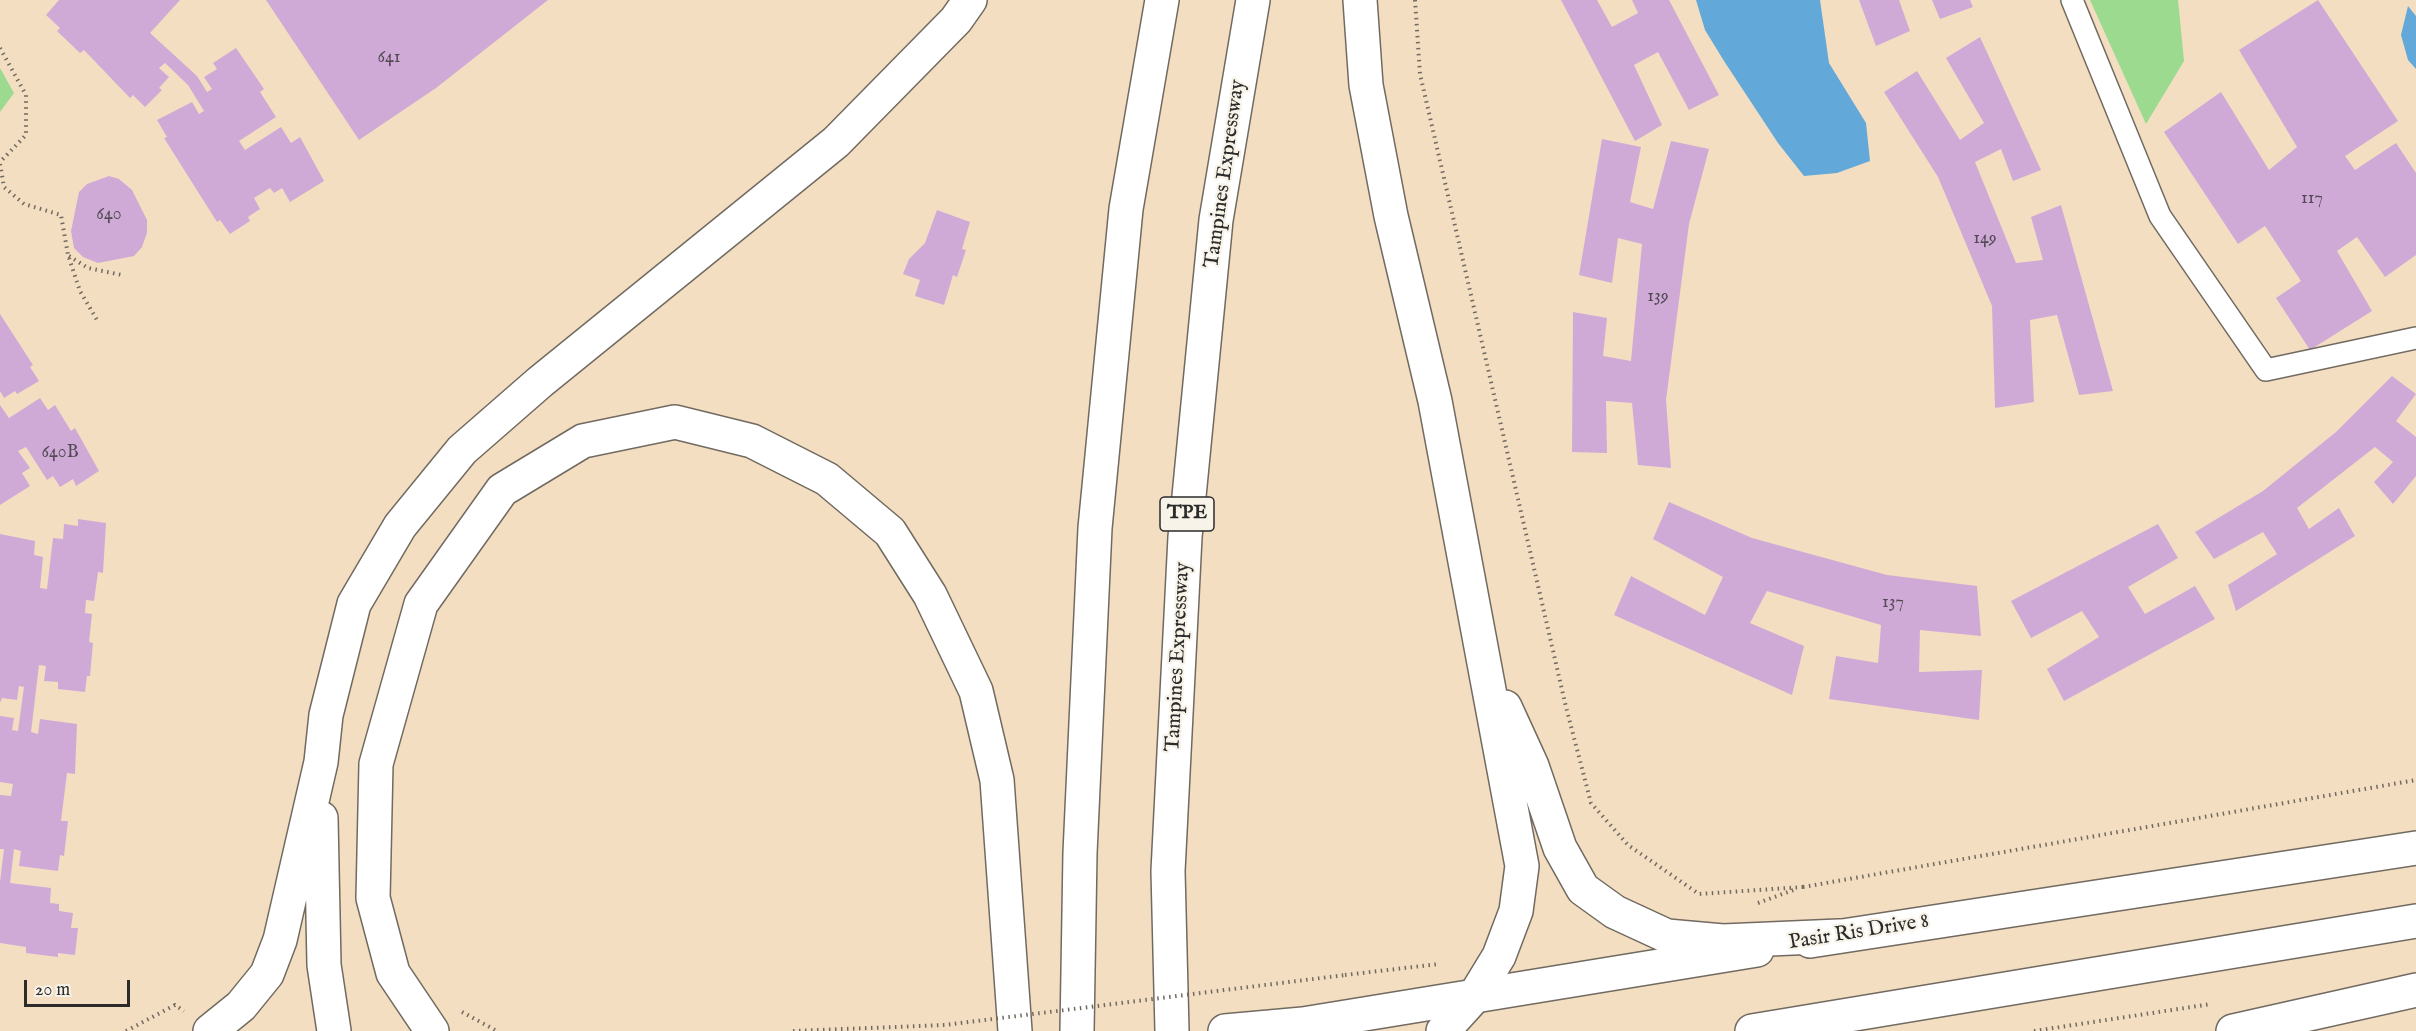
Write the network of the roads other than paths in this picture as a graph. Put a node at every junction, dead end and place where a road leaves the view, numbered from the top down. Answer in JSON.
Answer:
{"nodes":[{"id":1,"x":970,"y":0,"type":"edge"},
{"id":2,"x":1162,"y":0,"type":"edge"},
{"id":3,"x":1253,"y":0,"type":"edge"},
{"id":4,"x":1360,"y":0,"type":"edge"},
{"id":5,"x":2072,"y":0,"type":"edge"},
{"id":6,"x":2416,"y":338,"type":"edge"},
{"id":7,"x":1484,"y":659,"type":"junction"},
{"id":8,"x":321,"y":762,"type":"junction"},
{"id":9,"x":2416,"y":848,"type":"edge"},
{"id":10,"x":2416,"y":921,"type":"edge"},
{"id":11,"x":1839,"y":936,"type":"junction"},
{"id":12,"x":2416,"y":990,"type":"edge"},
{"id":13,"x":1474,"y":997,"type":"junction"},
{"id":14,"x":211,"y":1031,"type":"edge"},
{"id":15,"x":333,"y":1031,"type":"edge"},
{"id":16,"x":432,"y":1031,"type":"edge"},
{"id":17,"x":1015,"y":1031,"type":"edge"},
{"id":18,"x":1077,"y":1031,"type":"edge"},
{"id":19,"x":1172,"y":1031,"type":"edge"},
{"id":20,"x":1225,"y":1031,"type":"edge"},
{"id":21,"x":1443,"y":1031,"type":"edge"},
{"id":22,"x":1752,"y":1031,"type":"edge"},
{"id":23,"x":2233,"y":1031,"type":"edge"}],
"edges":[{"from":1,"to":8,"type":"main road"},
{"from":2,"to":18,"type":"main road"},
{"from":3,"to":19,"type":"main road","name":"Tampines Expressway","number":"TPE"},
{"from":4,"to":7,"type":"main road"},
{"from":5,"to":6,"type":"lane"},
{"from":7,"to":11,"type":"main road"},
{"from":7,"to":13,"type":"main road"},
{"from":8,"to":14,"type":"main road"},
{"from":8,"to":15,"type":"main road"},
{"from":9,"to":11,"type":"main road","name":"Pasir Ris Drive 8"},
{"from":10,"to":22,"type":"main road"},
{"from":11,"to":13,"type":"main road","name":"Pasir Ris Drive 8"},
{"from":12,"to":23,"type":"main road"},
{"from":13,"to":20,"type":"main road","name":"Pasir Ris Drive 8"},
{"from":13,"to":21,"type":"main road"},
{"from":16,"to":17,"type":"main road"}]}
